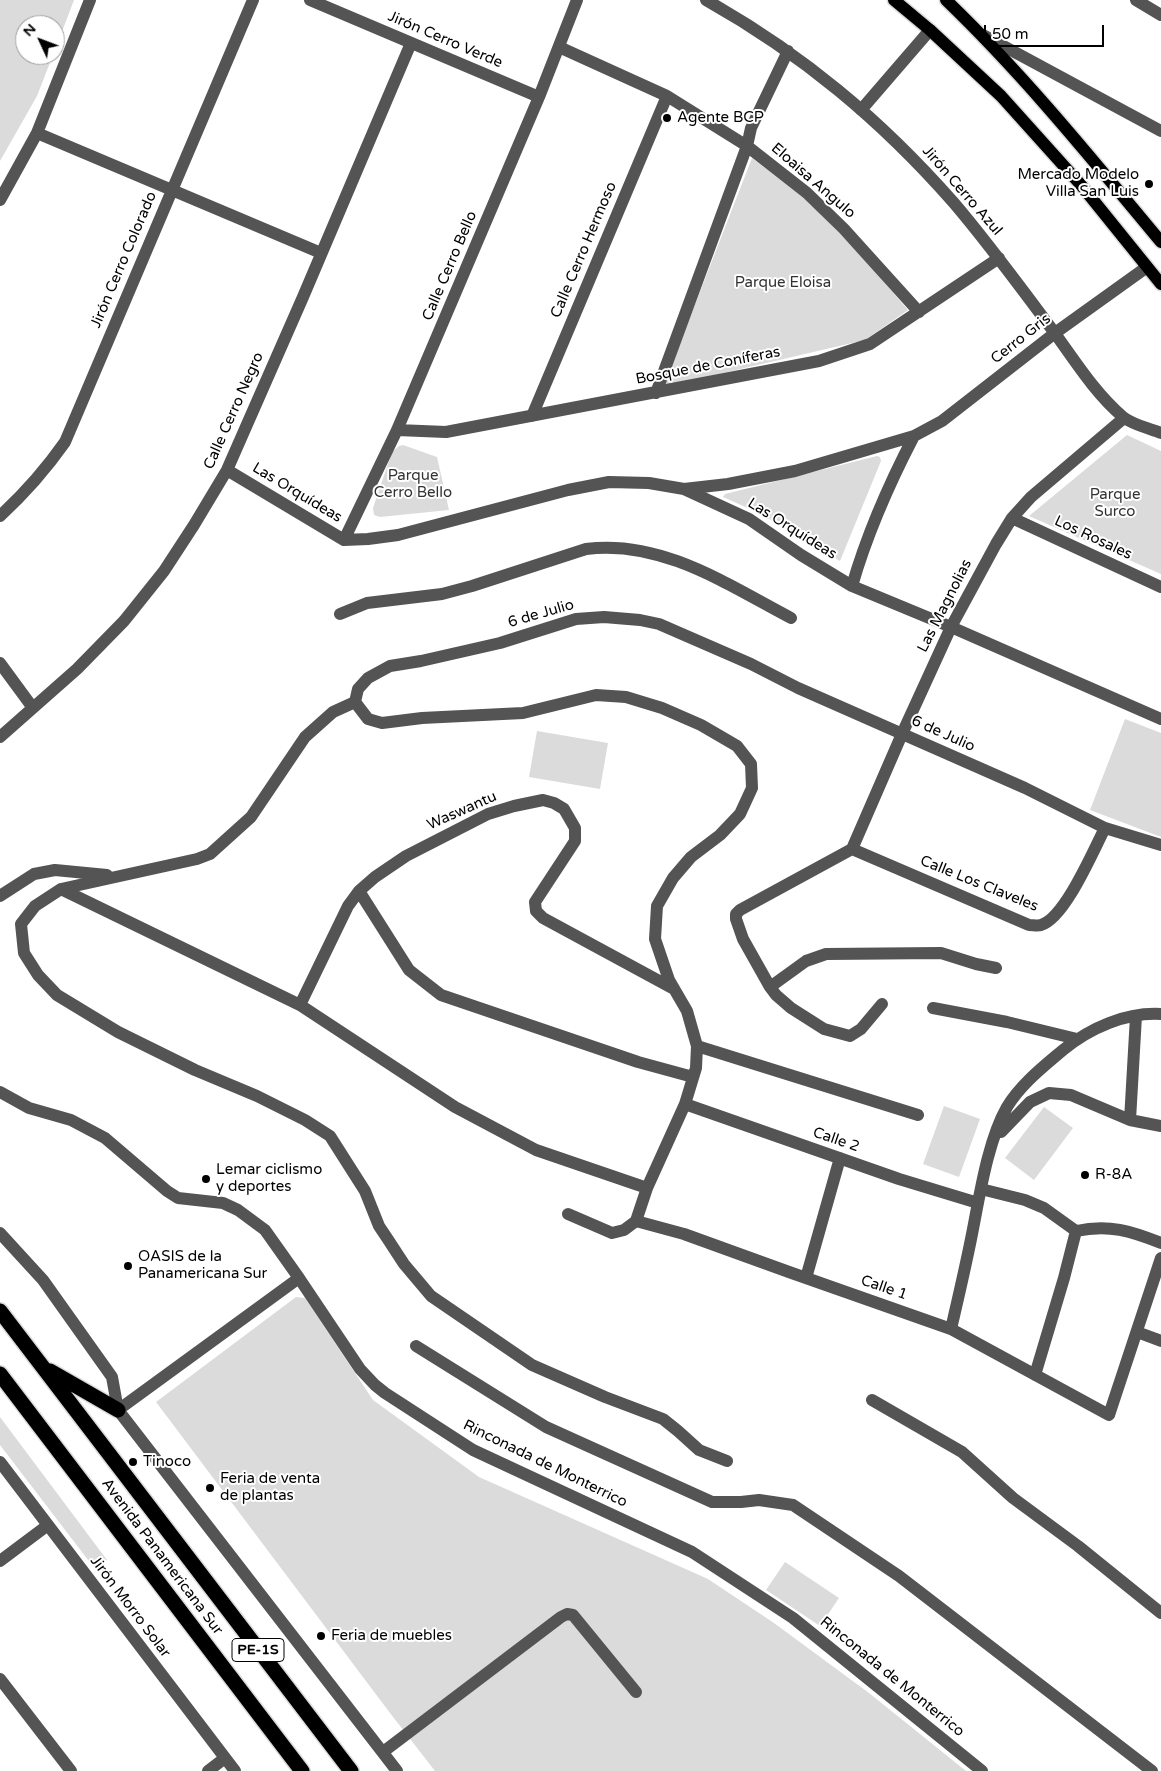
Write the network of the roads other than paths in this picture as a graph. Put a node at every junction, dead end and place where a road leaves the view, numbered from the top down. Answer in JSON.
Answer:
{"nodes":[{"id":1,"x":90,"y":0,"type":"edge"},
{"id":2,"x":253,"y":0,"type":"edge"},
{"id":3,"x":310,"y":0,"type":"edge"},
{"id":4,"x":578,"y":0,"type":"edge"},
{"id":5,"x":706,"y":0,"type":"edge"},
{"id":6,"x":894,"y":0,"type":"edge"},
{"id":7,"x":946,"y":0,"type":"edge"},
{"id":8,"x":1136,"y":0,"type":"edge"},
{"id":9,"x":1161,"y":15,"type":"edge"},
{"id":10,"x":930,"y":30,"type":"junction"},
{"id":11,"x":982,"y":34,"type":"junction"},
{"id":12,"x":410,"y":43,"type":"junction"},
{"id":13,"x":559,"y":47,"type":"junction"},
{"id":14,"x":788,"y":51,"type":"junction"},
{"id":15,"x":667,"y":96,"type":"junction"},
{"id":16,"x":539,"y":98,"type":"junction"},
{"id":17,"x":861,"y":110,"type":"junction"},
{"id":18,"x":1161,"y":131,"type":"edge"},
{"id":19,"x":37,"y":133,"type":"junction"},
{"id":20,"x":747,"y":146,"type":"junction"},
{"id":21,"x":171,"y":190,"type":"junction"},
{"id":22,"x":0,"y":200,"type":"edge"},
{"id":23,"x":1161,"y":242,"type":"edge"},
{"id":24,"x":321,"y":253,"type":"junction"},
{"id":25,"x":999,"y":258,"type":"junction"},
{"id":26,"x":1147,"y":267,"type":"junction"},
{"id":27,"x":1161,"y":284,"type":"edge"},
{"id":28,"x":919,"y":312,"type":"junction"},
{"id":29,"x":1055,"y":333,"type":"junction"},
{"id":30,"x":656,"y":393,"type":"junction"},
{"id":31,"x":532,"y":416,"type":"junction"},
{"id":32,"x":1124,"y":418,"type":"junction"},
{"id":33,"x":398,"y":430,"type":"junction"},
{"id":34,"x":1161,"y":433,"type":"edge"},
{"id":35,"x":914,"y":436,"type":"junction"},
{"id":36,"x":227,"y":470,"type":"junction"},
{"id":37,"x":684,"y":489,"type":"junction"},
{"id":38,"x":0,"y":516,"type":"edge"},
{"id":39,"x":1012,"y":518,"type":"junction"},
{"id":40,"x":344,"y":540,"type":"junction"},
{"id":41,"x":852,"y":586,"type":"junction"},
{"id":42,"x":1161,"y":587,"type":"edge"},
{"id":43,"x":340,"y":614,"type":"dead end"},
{"id":44,"x":791,"y":618,"type":"dead end"},
{"id":45,"x":951,"y":627,"type":"junction"},
{"id":46,"x":0,"y":664,"type":"edge"},
{"id":47,"x":355,"y":702,"type":"junction"},
{"id":48,"x":33,"y":708,"type":"junction"},
{"id":49,"x":1161,"y":719,"type":"edge"},
{"id":50,"x":902,"y":734,"type":"junction"},
{"id":51,"x":0,"y":737,"type":"edge"},
{"id":52,"x":1105,"y":828,"type":"junction"},
{"id":53,"x":1161,"y":846,"type":"edge"},
{"id":54,"x":852,"y":849,"type":"junction"},
{"id":55,"x":117,"y":876,"type":"junction"},
{"id":56,"x":61,"y":889,"type":"junction"},
{"id":57,"x":359,"y":891,"type":"junction"},
{"id":58,"x":0,"y":896,"type":"edge"},
{"id":59,"x":996,"y":968,"type":"dead end"},
{"id":60,"x":770,"y":987,"type":"junction"},
{"id":61,"x":674,"y":990,"type":"junction"},
{"id":62,"x":882,"y":1004,"type":"dead end"},
{"id":63,"x":300,"y":1005,"type":"junction"},
{"id":64,"x":933,"y":1008,"type":"dead end"},
{"id":65,"x":1161,"y":1014,"type":"edge"},
{"id":66,"x":1136,"y":1016,"type":"junction"},
{"id":67,"x":1077,"y":1039,"type":"junction"},
{"id":68,"x":697,"y":1046,"type":"junction"},
{"id":69,"x":693,"y":1076,"type":"junction"},
{"id":70,"x":0,"y":1092,"type":"edge"},
{"id":71,"x":685,"y":1104,"type":"junction"},
{"id":72,"x":918,"y":1115,"type":"dead end"},
{"id":73,"x":1130,"y":1120,"type":"junction"},
{"id":74,"x":1161,"y":1126,"type":"edge"},
{"id":75,"x":994,"y":1139,"type":"junction"},
{"id":76,"x":840,"y":1158,"type":"junction"},
{"id":77,"x":647,"y":1188,"type":"junction"},
{"id":78,"x":981,"y":1189,"type":"junction"},
{"id":79,"x":978,"y":1202,"type":"junction"},
{"id":80,"x":568,"y":1214,"type":"dead end"},
{"id":81,"x":636,"y":1221,"type":"junction"},
{"id":82,"x":1076,"y":1232,"type":"junction"},
{"id":83,"x":0,"y":1233,"type":"edge"},
{"id":84,"x":1161,"y":1243,"type":"edge"},
{"id":85,"x":1161,"y":1258,"type":"edge"},
{"id":86,"x":299,"y":1278,"type":"junction"},
{"id":87,"x":806,"y":1278,"type":"junction"},
{"id":88,"x":0,"y":1311,"type":"edge"},
{"id":89,"x":951,"y":1329,"type":"junction"},
{"id":90,"x":1138,"y":1332,"type":"junction"},
{"id":91,"x":1161,"y":1341,"type":"edge"},
{"id":92,"x":416,"y":1346,"type":"dead end"},
{"id":93,"x":44,"y":1368,"type":"junction"},
{"id":94,"x":0,"y":1374,"type":"edge"},
{"id":95,"x":1035,"y":1375,"type":"junction"},
{"id":96,"x":872,"y":1400,"type":"dead end"},
{"id":97,"x":118,"y":1410,"type":"junction"},
{"id":98,"x":727,"y":1461,"type":"dead end"},
{"id":99,"x":0,"y":1462,"type":"edge"},
{"id":100,"x":48,"y":1525,"type":"junction"},
{"id":101,"x":0,"y":1561,"type":"edge"},
{"id":102,"x":1161,"y":1613,"type":"edge"},
{"id":103,"x":0,"y":1679,"type":"edge"},
{"id":104,"x":636,"y":1692,"type":"dead end"},
{"id":105,"x":383,"y":1752,"type":"junction"},
{"id":106,"x":225,"y":1758,"type":"junction"},
{"id":107,"x":71,"y":1771,"type":"edge"},
{"id":108,"x":208,"y":1771,"type":"edge"},
{"id":109,"x":235,"y":1771,"type":"edge"},
{"id":110,"x":302,"y":1771,"type":"edge"},
{"id":111,"x":350,"y":1771,"type":"edge"},
{"id":112,"x":397,"y":1771,"type":"edge"},
{"id":113,"x":982,"y":1771,"type":"edge"},
{"id":114,"x":1152,"y":1771,"type":"edge"}],
"edges":[{"from":1,"to":19,"type":"street"},
{"from":2,"to":21,"type":"street","name":"Jirón Cerro Colorado"},
{"from":3,"to":12,"type":"street","name":"Jirón Cerro Verde"},
{"from":4,"to":13,"type":"street","name":"Calle Cerro Bello"},
{"from":5,"to":14,"type":"street","name":"Jirón Cerro Azul"},
{"from":6,"to":10,"type":"main road"},
{"from":7,"to":11,"type":"main road"},
{"from":8,"to":9,"type":"street"},
{"from":10,"to":17,"type":"street"},
{"from":10,"to":26,"type":"main road"},
{"from":11,"to":18,"type":"street"},
{"from":11,"to":23,"type":"main road"},
{"from":12,"to":16,"type":"street","name":"Jirón Cerro Verde"},
{"from":12,"to":24,"type":"street","name":"Calle Cerro Negro"},
{"from":13,"to":15,"type":"street","name":"Eloaisa Angulo"},
{"from":13,"to":16,"type":"street","name":"Calle Cerro Bello"},
{"from":14,"to":17,"type":"street","name":"Jirón Cerro Azul"},
{"from":14,"to":20,"type":"street"},
{"from":15,"to":20,"type":"street","name":"Eloaisa Angulo"},
{"from":15,"to":31,"type":"street","name":"Calle Cerro Hermoso"},
{"from":16,"to":33,"type":"street","name":"Calle Cerro Bello"},
{"from":17,"to":25,"type":"street","name":"Jirón Cerro Azul"},
{"from":19,"to":21,"type":"street"},
{"from":19,"to":22,"type":"street"},
{"from":20,"to":28,"type":"street","name":"Eloaisa Angulo"},
{"from":20,"to":30,"type":"street"},
{"from":21,"to":24,"type":"street"},
{"from":21,"to":38,"type":"street","name":"Jirón Cerro Colorado"},
{"from":24,"to":36,"type":"street","name":"Calle Cerro Negro"},
{"from":25,"to":28,"type":"street","name":"Bosque de Coníferas"},
{"from":25,"to":29,"type":"street","name":"Jirón Cerro Azul"},
{"from":26,"to":27,"type":"main road"},
{"from":26,"to":29,"type":"street","name":"Cerro Gris"},
{"from":28,"to":30,"type":"street","name":"Bosque de Coníferas"},
{"from":29,"to":32,"type":"street","name":"Jirón Cerro Azul"},
{"from":29,"to":35,"type":"street","name":"Cerro Gris"},
{"from":30,"to":31,"type":"street","name":"Bosque de Coníferas"},
{"from":31,"to":33,"type":"street","name":"Bosque de Coníferas"},
{"from":32,"to":34,"type":"street","name":"Jirón Cerro Azul"},
{"from":32,"to":39,"type":"street","name":"Las Magnolias"},
{"from":33,"to":40,"type":"street","name":"Calle Cerro Bello"},
{"from":35,"to":37,"type":"street","name":"Cerro Gris"},
{"from":35,"to":41,"type":"street"},
{"from":36,"to":40,"type":"street","name":"Las Orquídeas"},
{"from":36,"to":48,"type":"street","name":"Calle Cerro Negro"},
{"from":37,"to":40,"type":"street","name":"Las Orquídeas"},
{"from":37,"to":41,"type":"street","name":"Las Orquídeas"},
{"from":39,"to":42,"type":"street","name":"Los Rosales"},
{"from":39,"to":45,"type":"street","name":"Las Magnolias"},
{"from":41,"to":45,"type":"street","name":"Las Orquídeas"},
{"from":43,"to":44,"type":"street"},
{"from":45,"to":49,"type":"street","name":"Las Orquídeas"},
{"from":45,"to":50,"type":"street","name":"Las Magnolias"},
{"from":46,"to":48,"type":"street"},
{"from":47,"to":50,"type":"street","name":"6 de Julio"},
{"from":47,"to":55,"type":"street"},
{"from":47,"to":61,"type":"street"},
{"from":48,"to":51,"type":"street","name":"Calle Cerro Negro"},
{"from":50,"to":52,"type":"street","name":"6 de Julio"},
{"from":50,"to":54,"type":"street","name":"Las Magnolias"},
{"from":52,"to":53,"type":"street","name":"6 de Julio"},
{"from":52,"to":54,"type":"street","name":"Calle Los Claveles"},
{"from":54,"to":60,"type":"street"},
{"from":55,"to":56,"type":"street"},
{"from":55,"to":58,"type":"street"},
{"from":56,"to":63,"type":"street"},
{"from":56,"to":98,"type":"street"},
{"from":57,"to":61,"type":"street","name":"Waswantu"},
{"from":57,"to":63,"type":"street","name":"Waswantu"},
{"from":57,"to":69,"type":"street"},
{"from":59,"to":60,"type":"street"},
{"from":60,"to":62,"type":"street"},
{"from":61,"to":68,"type":"street"},
{"from":63,"to":77,"type":"street"},
{"from":64,"to":67,"type":"street"},
{"from":65,"to":66,"type":"street"},
{"from":66,"to":67,"type":"street"},
{"from":66,"to":73,"type":"street"},
{"from":67,"to":75,"type":"street"},
{"from":68,"to":69,"type":"street"},
{"from":68,"to":72,"type":"street"},
{"from":69,"to":71,"type":"street"},
{"from":70,"to":86,"type":"street","name":"Rinconada de Monterrico"},
{"from":71,"to":76,"type":"street","name":"Calle 2"},
{"from":71,"to":77,"type":"street"},
{"from":73,"to":74,"type":"street"},
{"from":73,"to":75,"type":"street"},
{"from":75,"to":78,"type":"street"},
{"from":76,"to":79,"type":"street","name":"Calle 2"},
{"from":76,"to":87,"type":"street"},
{"from":77,"to":81,"type":"street"},
{"from":78,"to":79,"type":"street"},
{"from":78,"to":82,"type":"street"},
{"from":79,"to":89,"type":"street"},
{"from":80,"to":81,"type":"street"},
{"from":81,"to":87,"type":"street","name":"Calle 1"},
{"from":82,"to":84,"type":"street"},
{"from":82,"to":95,"type":"street"},
{"from":83,"to":97,"type":"street"},
{"from":85,"to":90,"type":"street"},
{"from":86,"to":97,"type":"street"},
{"from":86,"to":113,"type":"street","name":"Rinconada de Monterrico"},
{"from":87,"to":89,"type":"street","name":"Calle 1"},
{"from":88,"to":93,"type":"highway","number":"PE-1S"},
{"from":89,"to":95,"type":"street","name":"Calle 1"},
{"from":90,"to":91,"type":"street"},
{"from":90,"to":95,"type":"street","name":"Calle 1"},
{"from":92,"to":114,"type":"street"},
{"from":93,"to":97,"type":"highway"},
{"from":93,"to":111,"type":"highway","name":"Avenida Panamericana Sur","number":"PE-1S"},
{"from":94,"to":110,"type":"highway","name":"Avenida Panamericana Sur","number":"PE-1S"},
{"from":96,"to":102,"type":"street"},
{"from":97,"to":105,"type":"street"},
{"from":99,"to":100,"type":"street","name":"Jirón Morro Solar"},
{"from":100,"to":101,"type":"street"},
{"from":100,"to":106,"type":"street","name":"Jirón Morro Solar"},
{"from":103,"to":107,"type":"street"},
{"from":104,"to":105,"type":"street"},
{"from":105,"to":112,"type":"street"},
{"from":106,"to":108,"type":"street"},
{"from":106,"to":109,"type":"street","name":"Jirón Morro Solar"}]}
